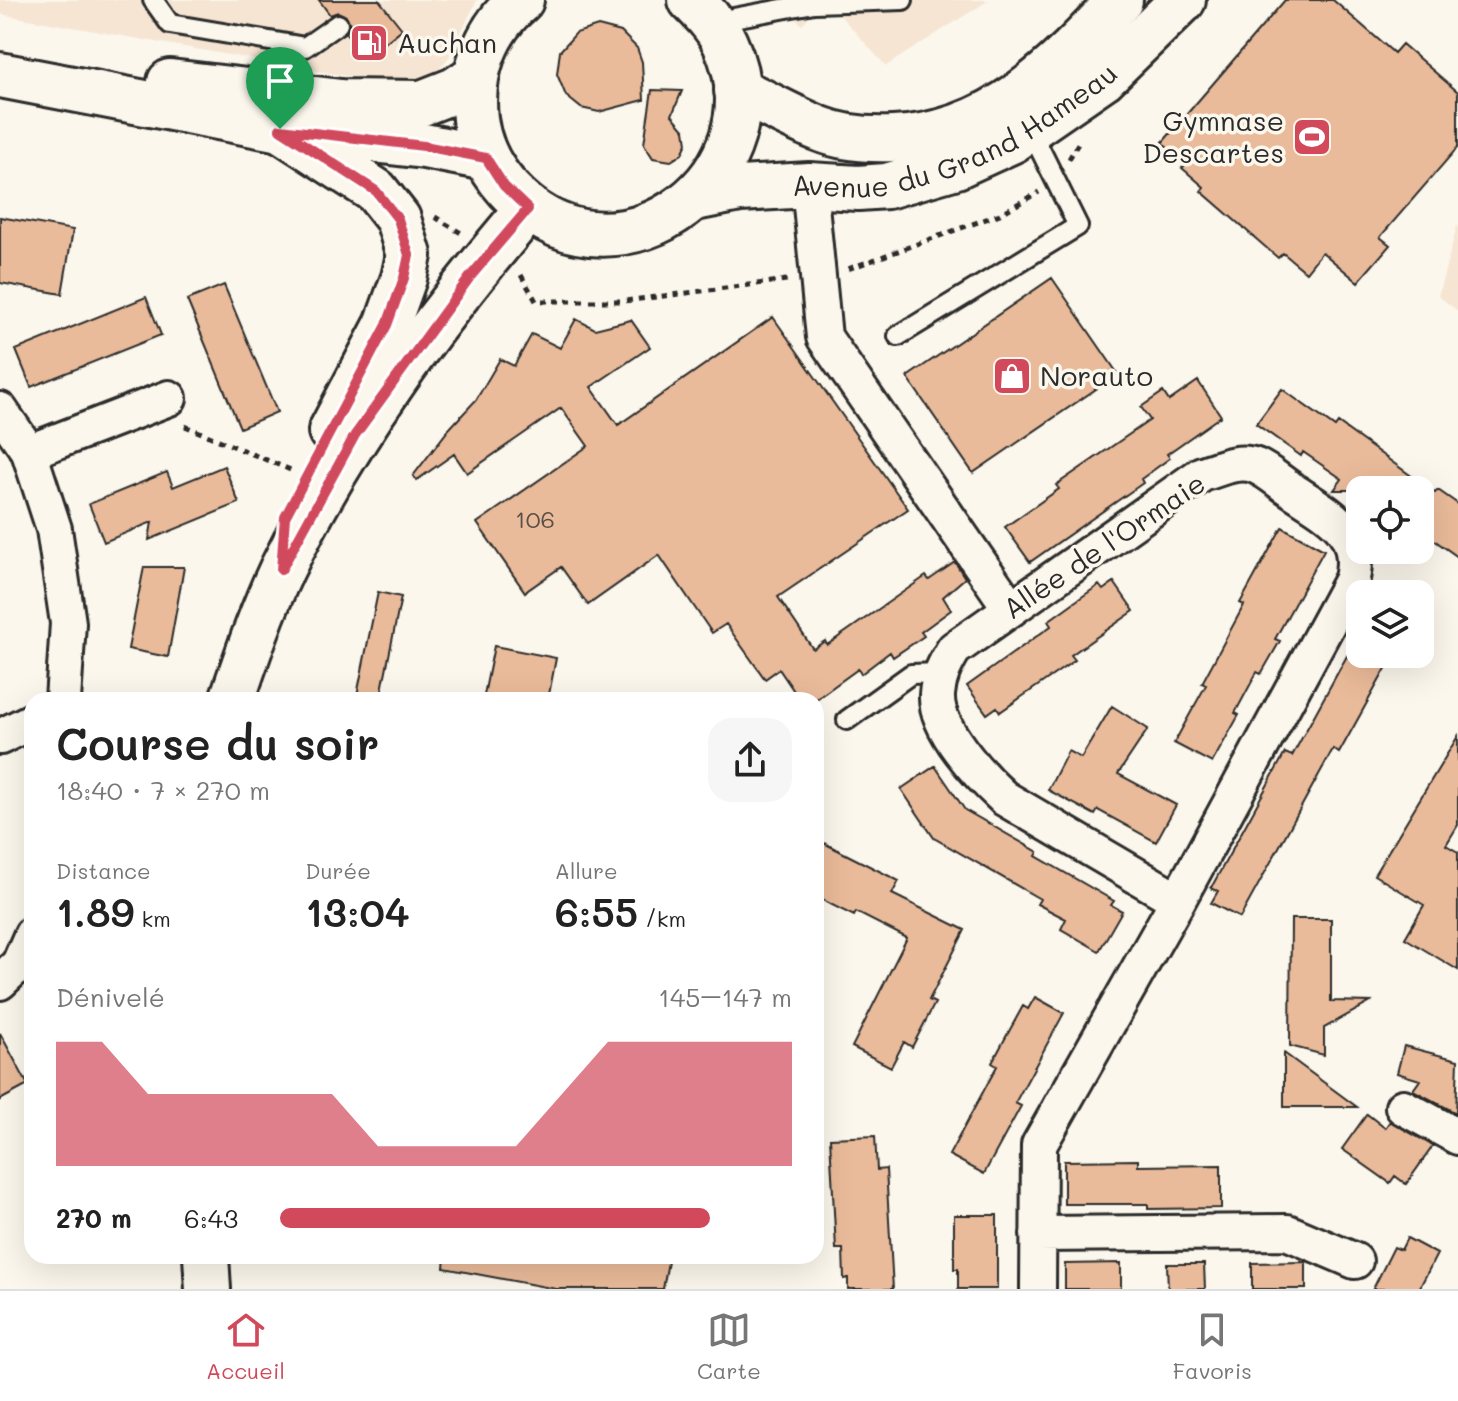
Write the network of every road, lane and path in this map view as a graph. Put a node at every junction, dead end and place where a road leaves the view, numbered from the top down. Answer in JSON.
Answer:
{"nodes":[{"id":1,"x":153,"y":0,"type":"edge"},
{"id":2,"x":903,"y":0,"type":"edge"},
{"id":3,"x":1120,"y":0,"type":"edge"},
{"id":4,"x":1183,"y":0,"type":"edge"},
{"id":5,"x":514,"y":2,"type":"edge"},
{"id":6,"x":702,"y":11,"type":"edge"},
{"id":7,"x":338,"y":24,"type":"dead end"},
{"id":8,"x":0,"y":65,"type":"edge"},
{"id":9,"x":0,"y":75,"type":"edge"},
{"id":10,"x":476,"y":76,"type":"junction"},
{"id":11,"x":737,"y":90,"type":"junction"},
{"id":12,"x":280,"y":129,"type":"junction"},
{"id":13,"x":1030,"y":129,"type":"junction"},
{"id":14,"x":486,"y":158,"type":"junction"},
{"id":15,"x":809,"y":185,"type":"junction"},
{"id":16,"x":695,"y":198,"type":"junction"},
{"id":17,"x":528,"y":209,"type":"junction"},
{"id":18,"x":431,"y":215,"type":"dead end"},
{"id":19,"x":470,"y":238,"type":"dead end"},
{"id":20,"x":898,"y":336,"type":"dead end"},
{"id":21,"x":169,"y":398,"type":"joint"},
{"id":22,"x":0,"y":410,"type":"edge"},
{"id":23,"x":29,"y":452,"type":"junction"},
{"id":24,"x":293,"y":471,"type":"dead end"},
{"id":25,"x":281,"y":570,"type":"junction"},
{"id":26,"x":1011,"y":609,"type":"junction"},
{"id":27,"x":940,"y":673,"type":"junction"},
{"id":28,"x":64,"y":692,"type":"edge"},
{"id":29,"x":235,"y":692,"type":"edge"},
{"id":30,"x":847,"y":720,"type":"dead end"},
{"id":31,"x":24,"y":725,"type":"edge"},
{"id":32,"x":0,"y":737,"type":"edge"},
{"id":33,"x":1178,"y":900,"type":"junction"},
{"id":34,"x":24,"y":952,"type":"edge"},
{"id":35,"x":0,"y":982,"type":"edge"},
{"id":36,"x":1403,"y":1107,"type":"dead end"},
{"id":37,"x":1458,"y":1137,"type":"edge"},
{"id":38,"x":1038,"y":1234,"type":"junction"},
{"id":39,"x":1355,"y":1261,"type":"dead end"},
{"id":40,"x":206,"y":1264,"type":"edge"},
{"id":41,"x":208,"y":1289,"type":"edge"},
{"id":42,"x":1038,"y":1289,"type":"edge"}],
"edges":[{"from":1,"to":7,"type":"lane"},
{"from":2,"to":6,"type":"lane"},
{"from":3,"to":11,"type":"main road","name":"Avenue du Grand Hameau"},
{"from":4,"to":13,"type":"main road","name":"Avenue du Grand Hameau"},
{"from":5,"to":10,"type":"main road","name":"Avenue du Grand Hameau"},
{"from":6,"to":11,"type":"main road","name":"Avenue du Grand Hameau"},
{"from":8,"to":10,"type":"main road"},
{"from":9,"to":12,"type":"main road"},
{"from":10,"to":14,"type":"main road","name":"Avenue du Grand Hameau"},
{"from":11,"to":16,"type":"main road","name":"Avenue du Grand Hameau"},
{"from":12,"to":14,"type":"main road"},
{"from":12,"to":25,"type":"main road"},
{"from":13,"to":15,"type":"main road","name":"Avenue du Grand Hameau"},
{"from":13,"to":20,"type":"lane"},
{"from":14,"to":17,"type":"main road","name":"Avenue du Grand Hameau"},
{"from":15,"to":16,"type":"main road","name":"Avenue du Grand Hameau"},
{"from":15,"to":26,"type":"street"},
{"from":16,"to":17,"type":"main road","name":"Avenue du Grand Hameau"},
{"from":17,"to":25,"type":"main road"},
{"from":18,"to":19,"type":"path"},
{"from":21,"to":23,"type":"street"},
{"from":21,"to":24,"type":"path"},
{"from":22,"to":23,"type":"street"},
{"from":23,"to":28,"type":"street"},
{"from":25,"to":29,"type":"main road"},
{"from":26,"to":27,"type":"street","name":"Allée de l'Ormaie"},
{"from":26,"to":33,"type":"street","name":"Allée de l'Ormaie"},
{"from":27,"to":30,"type":"lane"},
{"from":27,"to":33,"type":"street"},
{"from":31,"to":32,"type":"street"},
{"from":33,"to":38,"type":"street","name":"Allée de l'Ormaie"},
{"from":34,"to":35,"type":"street"},
{"from":36,"to":37,"type":"street"},
{"from":38,"to":39,"type":"street"},
{"from":38,"to":42,"type":"street","name":"Allée de l'Ormaie"},
{"from":40,"to":41,"type":"main road"}]}
